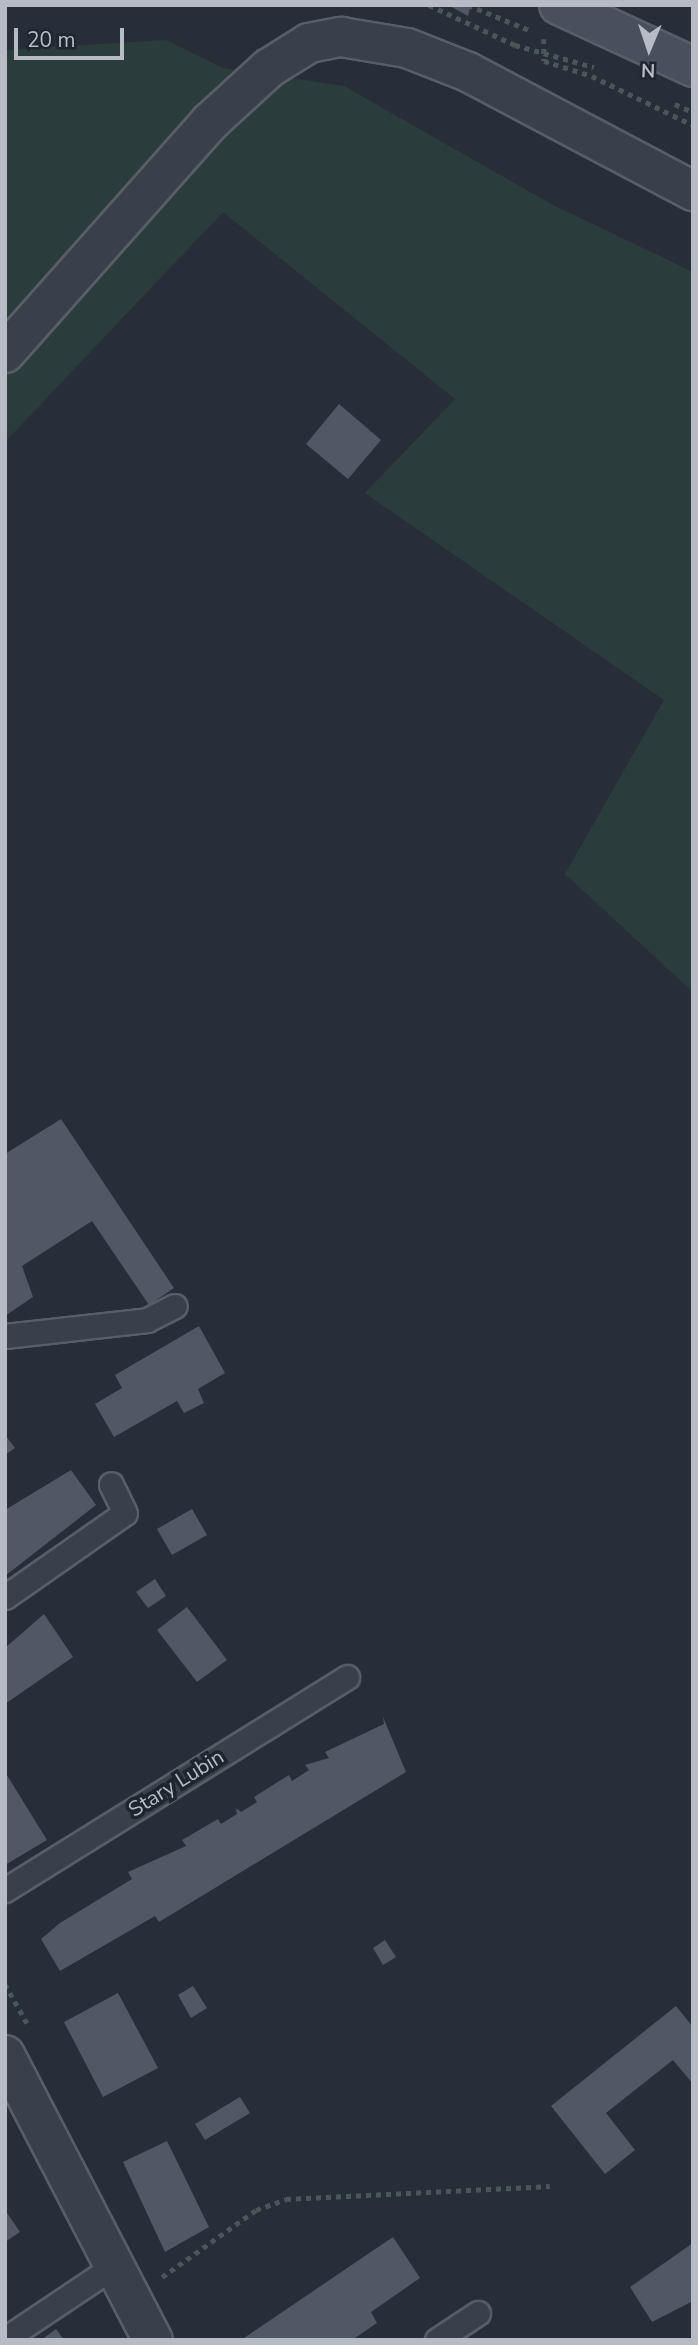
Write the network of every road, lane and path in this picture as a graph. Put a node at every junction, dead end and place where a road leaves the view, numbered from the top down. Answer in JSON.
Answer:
{"nodes":[{"id":1,"x":429,"y":5,"type":"edge"},
{"id":2,"x":468,"y":5,"type":"edge"},
{"id":3,"x":559,"y":5,"type":"edge"},
{"id":4,"x":544,"y":50,"type":"junction"},
{"id":5,"x":693,"y":67,"type":"edge"},
{"id":6,"x":608,"y":72,"type":"dead end"},
{"id":7,"x":671,"y":102,"type":"dead end"},
{"id":8,"x":693,"y":112,"type":"edge"},
{"id":9,"x":693,"y":125,"type":"edge"},
{"id":10,"x":693,"y":191,"type":"edge"},
{"id":11,"x":5,"y":353,"type":"edge"},
{"id":12,"x":175,"y":1306,"type":"dead end"},
{"id":13,"x":5,"y":1336,"type":"edge"},
{"id":14,"x":111,"y":1485,"type":"dead end"},
{"id":15,"x":5,"y":1597,"type":"edge"},
{"id":16,"x":348,"y":1677,"type":"dead end"},
{"id":17,"x":5,"y":1890,"type":"edge"},
{"id":18,"x":5,"y":2054,"type":"edge"},
{"id":19,"x":550,"y":2186,"type":"dead end"},
{"id":20,"x":122,"y":2280,"type":"junction"},
{"id":21,"x":478,"y":2313,"type":"dead end"},
{"id":22,"x":5,"y":2339,"type":"edge"},
{"id":23,"x":153,"y":2340,"type":"edge"},
{"id":24,"x":437,"y":2340,"type":"edge"}],
"edges":[{"from":1,"to":4,"type":"path"},
{"from":2,"to":4,"type":"path"},
{"from":3,"to":5,"type":"main road"},
{"from":4,"to":6,"type":"path"},
{"from":4,"to":9,"type":"path"},
{"from":7,"to":8,"type":"path"},
{"from":10,"to":11,"type":"street"},
{"from":12,"to":13,"type":"lane"},
{"from":14,"to":15,"type":"lane"},
{"from":16,"to":17,"type":"lane","name":"Stary Lubin"},
{"from":18,"to":20,"type":"street"},
{"from":19,"to":20,"type":"path"},
{"from":20,"to":22,"type":"lane"},
{"from":20,"to":23,"type":"street"},
{"from":21,"to":24,"type":"lane"}]}
